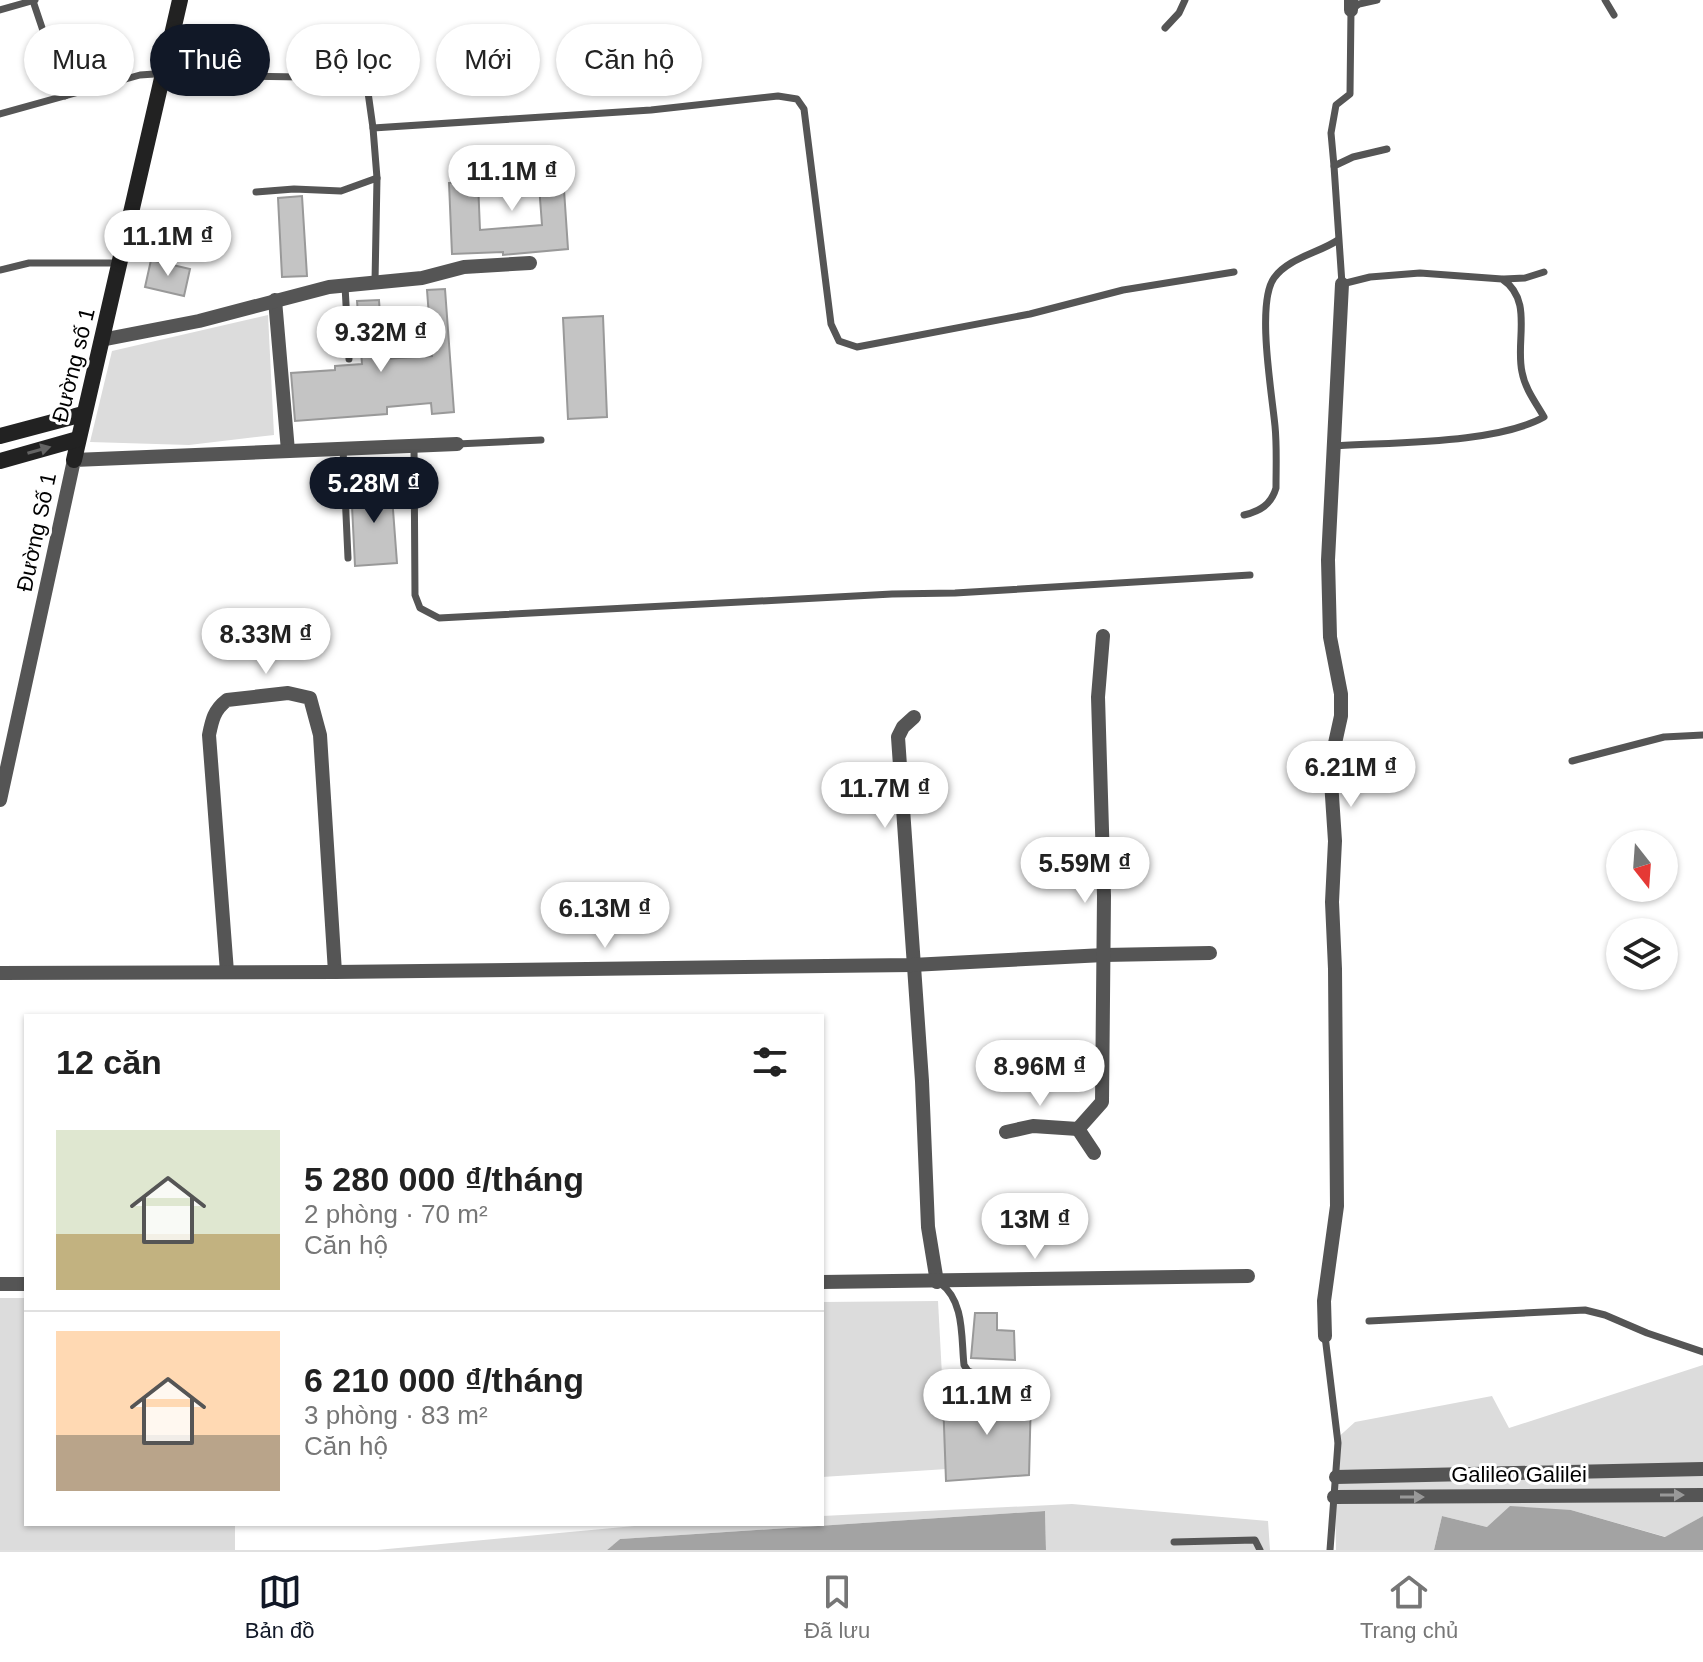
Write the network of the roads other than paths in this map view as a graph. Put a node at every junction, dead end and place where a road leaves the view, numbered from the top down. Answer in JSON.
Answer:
{"nodes":[{"id":1,"x":34,"y":0,"type":"edge"},
{"id":2,"x":180,"y":0,"type":"edge"},
{"id":3,"x":1185,"y":0,"type":"edge"},
{"id":4,"x":1377,"y":0,"type":"edge"},
{"id":5,"x":1605,"y":0,"type":"edge"},
{"id":6,"x":1351,"y":5,"type":"edge"},
{"id":7,"x":0,"y":10,"type":"edge"},
{"id":8,"x":1614,"y":15,"type":"dead end"},
{"id":9,"x":42,"y":24,"type":"edge"},
{"id":10,"x":175,"y":24,"type":"edge"},
{"id":11,"x":1165,"y":28,"type":"dead end"},
{"id":12,"x":270,"y":75,"type":"edge"},
{"id":13,"x":65,"y":96,"type":"edge"},
{"id":14,"x":159,"y":96,"type":"edge"},
{"id":15,"x":0,"y":114,"type":"edge"},
{"id":16,"x":373,"y":128,"type":"junction"},
{"id":17,"x":1387,"y":149,"type":"dead end"},
{"id":18,"x":1334,"y":166,"type":"junction"},
{"id":19,"x":377,"y":178,"type":"junction"},
{"id":20,"x":256,"y":192,"type":"dead end"},
{"id":21,"x":1338,"y":240,"type":"junction"},
{"id":22,"x":121,"y":263,"type":"junction"},
{"id":23,"x":530,"y":263,"type":"dead end"},
{"id":24,"x":0,"y":270,"type":"edge"},
{"id":25,"x":1234,"y":272,"type":"dead end"},
{"id":26,"x":1544,"y":272,"type":"dead end"},
{"id":27,"x":1502,"y":279,"type":"junction"},
{"id":28,"x":375,"y":282,"type":"junction"},
{"id":29,"x":345,"y":284,"type":"junction"},
{"id":30,"x":1342,"y":284,"type":"junction"},
{"id":31,"x":275,"y":300,"type":"junction"},
{"id":32,"x":101,"y":340,"type":"junction"},
{"id":33,"x":349,"y":359,"type":"dead end"},
{"id":34,"x":83,"y":414,"type":"junction"},
{"id":35,"x":0,"y":436,"type":"edge"},
{"id":36,"x":78,"y":439,"type":"junction"},
{"id":37,"x":541,"y":440,"type":"dead end"},
{"id":38,"x":457,"y":444,"type":"joint"},
{"id":39,"x":414,"y":446,"type":"junction"},
{"id":40,"x":1334,"y":446,"type":"junction"},
{"id":41,"x":343,"y":449,"type":"junction"},
{"id":42,"x":288,"y":451,"type":"junction"},
{"id":43,"x":74,"y":460,"type":"junction"},
{"id":44,"x":0,"y":461,"type":"edge"},
{"id":45,"x":1244,"y":515,"type":"dead end"},
{"id":46,"x":348,"y":558,"type":"dead end"},
{"id":47,"x":1250,"y":575,"type":"dead end"},
{"id":48,"x":1103,"y":636,"type":"dead end"},
{"id":49,"x":914,"y":717,"type":"dead end"},
{"id":50,"x":1703,"y":735,"type":"edge"},
{"id":51,"x":1572,"y":761,"type":"dead end"},
{"id":52,"x":0,"y":800,"type":"edge"},
{"id":53,"x":1210,"y":953,"type":"dead end"},
{"id":54,"x":1104,"y":955,"type":"junction"},
{"id":55,"x":912,"y":965,"type":"junction"},
{"id":56,"x":227,"y":972,"type":"junction"},
{"id":57,"x":335,"y":972,"type":"junction"},
{"id":58,"x":0,"y":973,"type":"edge"},
{"id":59,"x":1078,"y":1129,"type":"junction"},
{"id":60,"x":1006,"y":1132,"type":"dead end"},
{"id":61,"x":1094,"y":1153,"type":"dead end"},
{"id":62,"x":1248,"y":1276,"type":"dead end"},
{"id":63,"x":824,"y":1282,"type":"edge"},
{"id":64,"x":937,"y":1282,"type":"junction"},
{"id":65,"x":0,"y":1284,"type":"edge"},
{"id":66,"x":24,"y":1284,"type":"edge"},
{"id":67,"x":1369,"y":1321,"type":"dead end"},
{"id":68,"x":1325,"y":1336,"type":"joint"},
{"id":69,"x":1703,"y":1352,"type":"edge"},
{"id":70,"x":995,"y":1390,"type":"dead end"},
{"id":71,"x":1703,"y":1469,"type":"edge"},
{"id":72,"x":1336,"y":1477,"type":"junction"},
{"id":73,"x":1703,"y":1495,"type":"edge"},
{"id":74,"x":1334,"y":1497,"type":"junction"},
{"id":75,"x":1174,"y":1542,"type":"dead end"},
{"id":76,"x":1260,"y":1550,"type":"edge"},
{"id":77,"x":1330,"y":1550,"type":"edge"}],
"edges":[{"from":1,"to":7,"type":"lane"},
{"from":1,"to":9,"type":"lane"},
{"from":2,"to":10,"type":"street","name":"Đường số 1"},
{"from":3,"to":11,"type":"lane"},
{"from":4,"to":6,"type":"lane"},
{"from":5,"to":8,"type":"lane"},
{"from":6,"to":18,"type":"lane"},
{"from":12,"to":16,"type":"lane"},
{"from":13,"to":15,"type":"lane"},
{"from":14,"to":22,"type":"street","name":"Đường số 1"},
{"from":16,"to":19,"type":"lane"},
{"from":16,"to":25,"type":"lane"},
{"from":17,"to":18,"type":"lane"},
{"from":18,"to":21,"type":"lane"},
{"from":19,"to":20,"type":"lane"},
{"from":19,"to":28,"type":"lane"},
{"from":21,"to":30,"type":"lane"},
{"from":21,"to":45,"type":"lane"},
{"from":22,"to":24,"type":"lane"},
{"from":22,"to":32,"type":"street","name":"Đường số 1"},
{"from":23,"to":28,"type":"street"},
{"from":26,"to":27,"type":"lane"},
{"from":27,"to":30,"type":"lane"},
{"from":27,"to":40,"type":"lane"},
{"from":28,"to":29,"type":"street"},
{"from":29,"to":31,"type":"street"},
{"from":29,"to":33,"type":"lane"},
{"from":30,"to":40,"type":"street"},
{"from":31,"to":32,"type":"street"},
{"from":31,"to":42,"type":"street"},
{"from":32,"to":34,"type":"street","name":"Đường số 1"},
{"from":34,"to":35,"type":"street"},
{"from":34,"to":36,"type":"street","name":"Đường số 1"},
{"from":36,"to":43,"type":"street","name":"Đường số 1"},
{"from":44,"to":36,"type":"street","one_way":true},
{"from":37,"to":38,"type":"lane"},
{"from":38,"to":39,"type":"street"},
{"from":39,"to":41,"type":"street"},
{"from":39,"to":47,"type":"lane"},
{"from":40,"to":68,"type":"street"},
{"from":41,"to":42,"type":"street"},
{"from":41,"to":46,"type":"lane"},
{"from":42,"to":43,"type":"street"},
{"from":43,"to":52,"type":"street","name":"Đường Số 1"},
{"from":48,"to":54,"type":"street"},
{"from":49,"to":55,"type":"street"},
{"from":50,"to":51,"type":"lane"},
{"from":53,"to":54,"type":"street"},
{"from":54,"to":55,"type":"street"},
{"from":54,"to":59,"type":"street"},
{"from":55,"to":57,"type":"street"},
{"from":55,"to":64,"type":"street"},
{"from":56,"to":57,"type":"street"},
{"from":56,"to":57,"type":"street"},
{"from":56,"to":58,"type":"street"},
{"from":59,"to":60,"type":"street"},
{"from":59,"to":61,"type":"street"},
{"from":62,"to":64,"type":"street"},
{"from":63,"to":64,"type":"street"},
{"from":64,"to":70,"type":"lane"},
{"from":65,"to":66,"type":"street"},
{"from":67,"to":69,"type":"lane"},
{"from":68,"to":72,"type":"lane"},
{"from":71,"to":72,"type":"street","name":"Galileo Galilei"},
{"from":72,"to":74,"type":"lane"},
{"from":74,"to":73,"type":"street","name":"Galileo Galilei","one_way":true},
{"from":74,"to":77,"type":"lane"},
{"from":75,"to":76,"type":"lane"}]}
